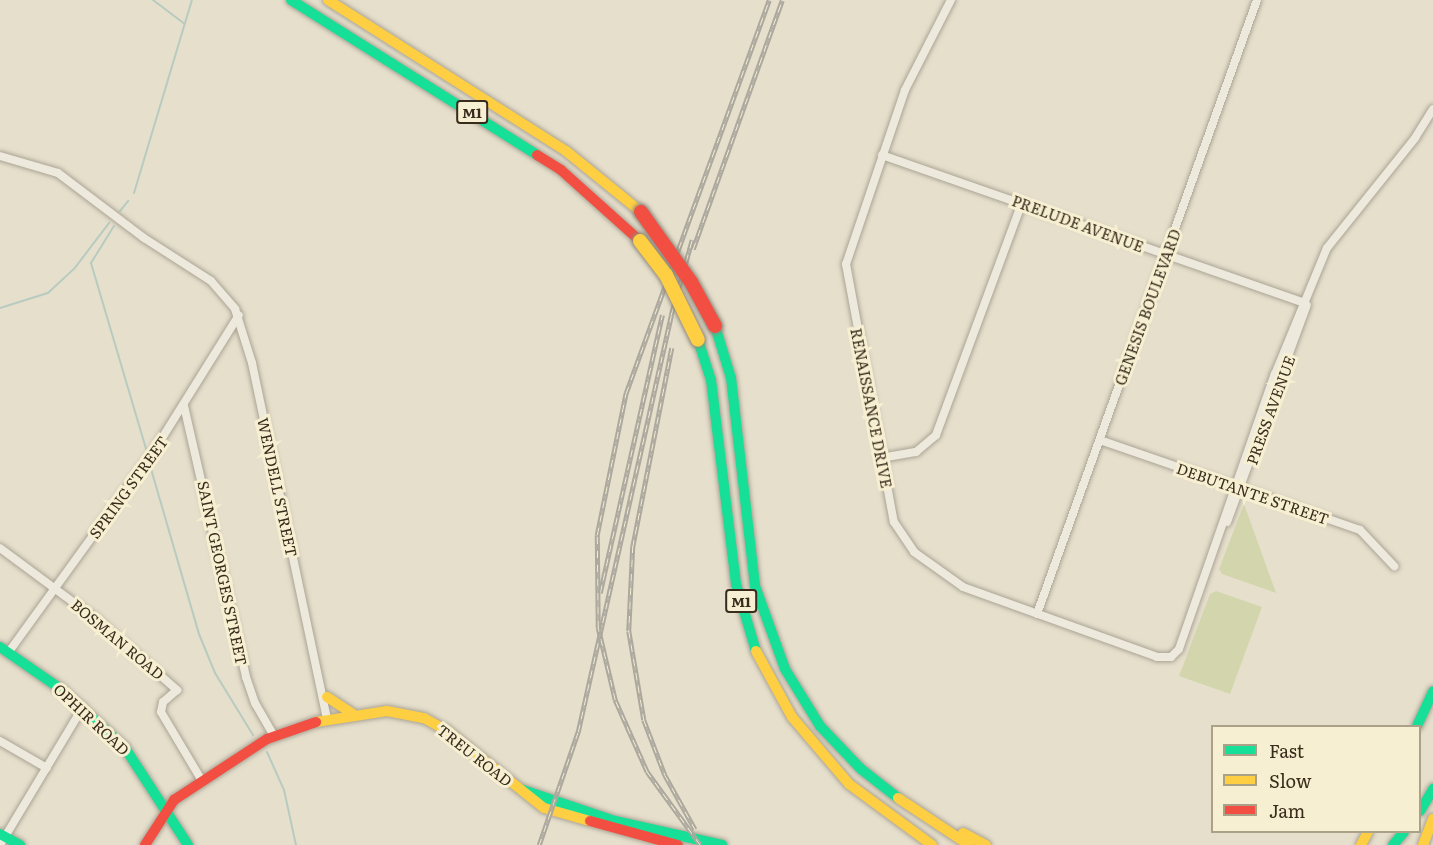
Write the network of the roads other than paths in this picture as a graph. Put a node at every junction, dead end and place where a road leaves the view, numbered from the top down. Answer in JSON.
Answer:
{"nodes":[{"id":1,"x":291,"y":0,"type":"edge"},
{"id":2,"x":328,"y":0,"type":"edge"},
{"id":3,"x":951,"y":0,"type":"edge"},
{"id":4,"x":1257,"y":0,"type":"edge"},
{"id":5,"x":1433,"y":109,"type":"edge"},
{"id":6,"x":882,"y":155,"type":"junction"},
{"id":7,"x":0,"y":156,"type":"edge"},
{"id":8,"x":1022,"y":202,"type":"junction"},
{"id":9,"x":1167,"y":255,"type":"junction"},
{"id":10,"x":1305,"y":303,"type":"junction"},
{"id":11,"x":239,"y":315,"type":"junction"},
{"id":12,"x":1287,"y":353,"type":"junction"},
{"id":13,"x":184,"y":406,"type":"junction"},
{"id":14,"x":1100,"y":440,"type":"junction"},
{"id":15,"x":881,"y":458,"type":"junction"},
{"id":16,"x":1248,"y":470,"type":"junction"},
{"id":17,"x":1238,"y":488,"type":"junction"},
{"id":18,"x":1257,"y":493,"type":"junction"},
{"id":19,"x":1238,"y":498,"type":"junction"},
{"id":20,"x":1223,"y":528,"type":"junction"},
{"id":21,"x":0,"y":548,"type":"edge"},
{"id":22,"x":1394,"y":566,"type":"dead end"},
{"id":23,"x":55,"y":587,"type":"junction"},
{"id":24,"x":1037,"y":614,"type":"junction"},
{"id":25,"x":4,"y":650,"type":"edge"},
{"id":26,"x":316,"y":658,"type":"junction"},
{"id":27,"x":1169,"y":658,"type":"joint"},
{"id":28,"x":1433,"y":692,"type":"edge"},
{"id":29,"x":327,"y":697,"type":"junction"},
{"id":30,"x":83,"y":707,"type":"junction"},
{"id":31,"x":352,"y":714,"type":"junction"},
{"id":32,"x":330,"y":718,"type":"junction"},
{"id":33,"x":1417,"y":725,"type":"edge"},
{"id":34,"x":270,"y":738,"type":"junction"},
{"id":35,"x":0,"y":741,"type":"edge"},
{"id":36,"x":47,"y":768,"type":"junction"},
{"id":37,"x":201,"y":780,"type":"junction"},
{"id":38,"x":517,"y":788,"type":"junction"},
{"id":39,"x":1433,"y":789,"type":"edge"},
{"id":40,"x":900,"y":800,"type":"junction"},
{"id":41,"x":1421,"y":808,"type":"edge"},
{"id":42,"x":166,"y":809,"type":"junction"},
{"id":43,"x":1433,"y":819,"type":"edge"},
{"id":44,"x":1402,"y":833,"type":"edge"},
{"id":45,"x":2,"y":838,"type":"edge"},
{"id":46,"x":20,"y":845,"type":"edge"},
{"id":47,"x":145,"y":845,"type":"edge"},
{"id":48,"x":188,"y":845,"type":"edge"},
{"id":49,"x":678,"y":845,"type":"edge"},
{"id":50,"x":722,"y":845,"type":"edge"},
{"id":51,"x":932,"y":845,"type":"edge"},
{"id":52,"x":969,"y":845,"type":"edge"},
{"id":53,"x":986,"y":845,"type":"edge"},
{"id":54,"x":1393,"y":845,"type":"edge"},
{"id":55,"x":1423,"y":845,"type":"edge"}],
"edges":[{"from":1,"to":51,"type":"main road","number":"M1","bridge":true},
{"from":2,"to":40,"type":"main road","number":"M1","bridge":true},
{"from":3,"to":6,"type":"street","name":"RENAISSANCE DRIVE"},
{"from":4,"to":9,"type":"street","name":"GENESIS BOULEVARD"},
{"from":5,"to":10,"type":"street","name":"PRESS AVENUE"},
{"from":6,"to":8,"type":"street","name":"PRELUDE AVENUE"},
{"from":6,"to":15,"type":"street","name":"RENAISSANCE DRIVE"},
{"from":7,"to":11,"type":"street"},
{"from":8,"to":9,"type":"street","name":"PRELUDE AVENUE"},
{"from":8,"to":15,"type":"street"},
{"from":9,"to":10,"type":"street","name":"PRELUDE AVENUE"},
{"from":9,"to":14,"type":"street","name":"GENESIS BOULEVARD"},
{"from":10,"to":12,"type":"street","name":"PRESS AVENUE"},
{"from":11,"to":13,"type":"street","name":"SPRING STREET"},
{"from":11,"to":26,"type":"street","name":"WENDELL STREET"},
{"from":12,"to":16,"type":"street","name":"PRESS AVENUE"},
{"from":12,"to":17,"type":"street","name":"PRESS AVENUE"},
{"from":13,"to":23,"type":"street","name":"SPRING STREET"},
{"from":13,"to":34,"type":"street","name":"SAINT GEORGES STREET"},
{"from":14,"to":17,"type":"street","name":"DEBUTANTE STREET"},
{"from":14,"to":24,"type":"street","name":"GENESIS BOULEVARD"},
{"from":15,"to":24,"type":"street","name":"RENAISSANCE DRIVE"},
{"from":16,"to":17,"type":"street","name":"PRESS AVENUE"},
{"from":16,"to":18,"type":"street"},
{"from":17,"to":18,"type":"street","name":"DEBUTANTE STREET"},
{"from":17,"to":19,"type":"street","name":"PRESS AVENUE"},
{"from":17,"to":20,"type":"street","name":"PRESS AVENUE"},
{"from":18,"to":19,"type":"street"},
{"from":18,"to":22,"type":"street","name":"DEBUTANTE STREET"},
{"from":19,"to":20,"type":"street","name":"PRESS AVENUE"},
{"from":20,"to":27,"type":"street","name":"PRESS AVENUE"},
{"from":21,"to":23,"type":"street","name":"BOSMAN ROAD"},
{"from":23,"to":25,"type":"street","name":"SPRING STREET"},
{"from":23,"to":37,"type":"street","name":"BOSMAN ROAD"},
{"from":24,"to":27,"type":"street","name":"RENAISSANCE DRIVE"},
{"from":25,"to":30,"type":"main road","name":"OPHIR ROAD"},
{"from":26,"to":29,"type":"street","name":"WENDELL STREET"},
{"from":26,"to":32,"type":"street","name":"WENDELL STREET"},
{"from":28,"to":33,"type":"main road"},
{"from":29,"to":31,"type":"main road"},
{"from":29,"to":32,"type":"street","name":"WENDELL STREET"},
{"from":30,"to":36,"type":"street"},
{"from":30,"to":42,"type":"main road","name":"OPHIR ROAD"},
{"from":31,"to":32,"type":"main road","name":"TREU ROAD"},
{"from":31,"to":38,"type":"main road","name":"TREU ROAD"},
{"from":32,"to":34,"type":"main road","name":"TREU ROAD"},
{"from":34,"to":37,"type":"main road","name":"TREU ROAD"},
{"from":35,"to":36,"type":"street"},
{"from":36,"to":45,"type":"street"},
{"from":37,"to":42,"type":"main road","name":"TREU ROAD"},
{"from":38,"to":49,"type":"main road","name":"TREU ROAD"},
{"from":38,"to":50,"type":"main road","name":"TREU ROAD"},
{"from":39,"to":41,"type":"main road"},
{"from":40,"to":52,"type":"main road","number":"M1"},
{"from":40,"to":53,"type":"main road"},
{"from":42,"to":47,"type":"main road"},
{"from":42,"to":48,"type":"main road","name":"OPHIR ROAD"},
{"from":43,"to":55,"type":"main road"},
{"from":44,"to":54,"type":"main road"},
{"from":45,"to":46,"type":"main road"}]}
